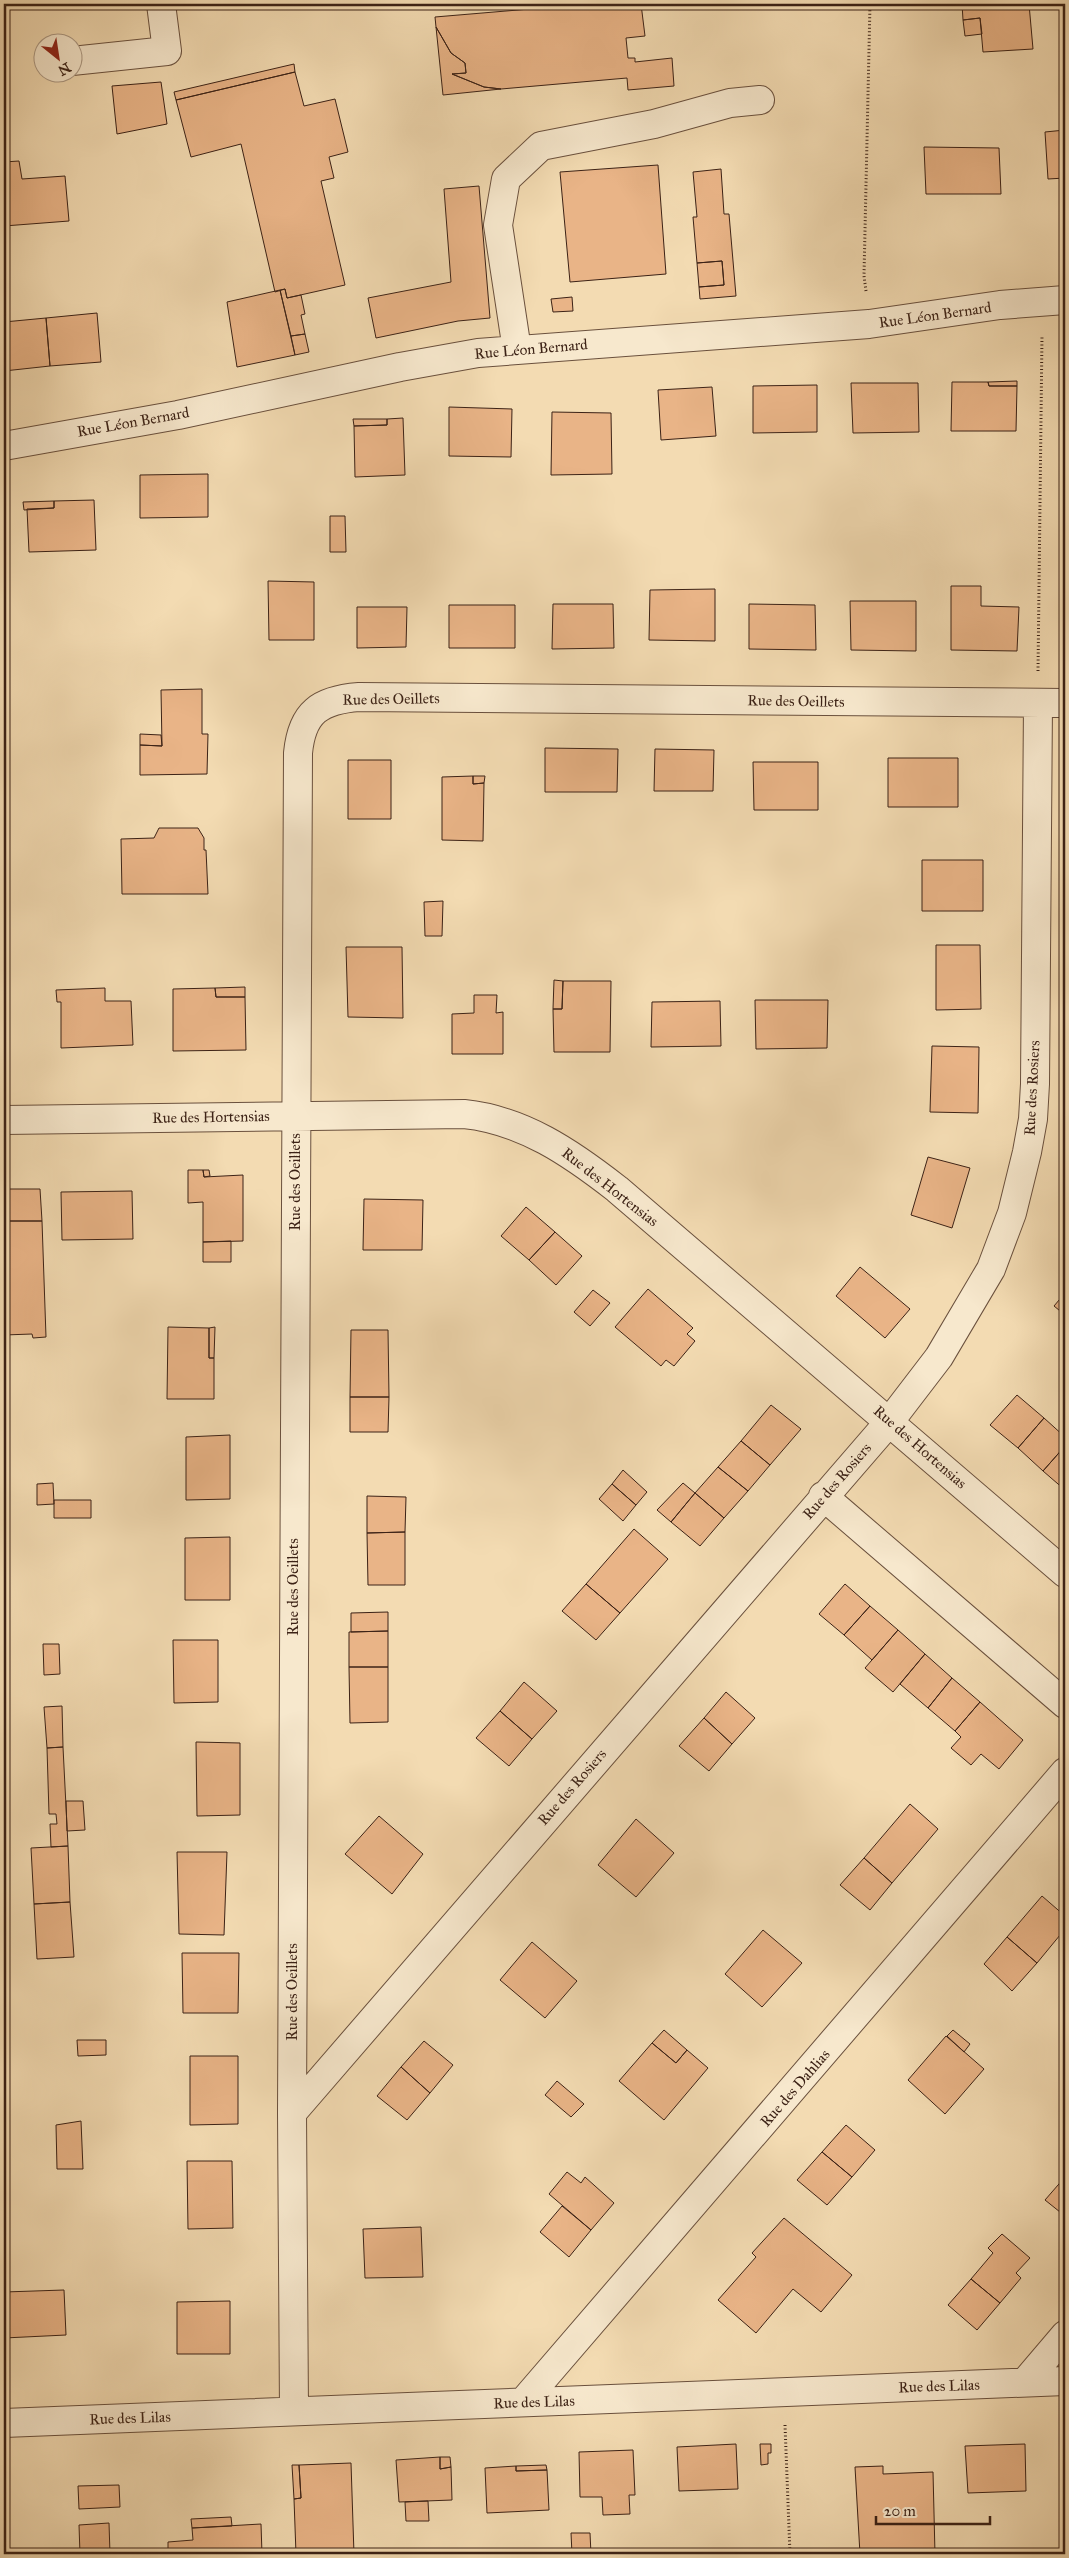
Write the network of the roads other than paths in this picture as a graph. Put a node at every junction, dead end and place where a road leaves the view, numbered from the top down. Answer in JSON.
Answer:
{"nodes":[{"id":1,"x":161,"y":4,"type":"edge"},
{"id":2,"x":82,"y":60,"type":"edge"},
{"id":3,"x":760,"y":100,"type":"dead end"},
{"id":4,"x":1054,"y":300,"type":"edge"},
{"id":5,"x":517,"y":350,"type":"junction"},
{"id":6,"x":4,"y":446,"type":"edge"},
{"id":7,"x":1065,"y":703,"type":"edge"},
{"id":8,"x":1038,"y":704,"type":"junction"},
{"id":9,"x":295,"y":1116,"type":"junction"},
{"id":10,"x":4,"y":1120,"type":"edge"},
{"id":11,"x":890,"y":1421,"type":"junction"},
{"id":12,"x":823,"y":1496,"type":"junction"},
{"id":13,"x":1065,"y":1573,"type":"edge"},
{"id":14,"x":1065,"y":1704,"type":"edge"},
{"id":15,"x":1065,"y":1772,"type":"edge"},
{"id":16,"x":292,"y":2113,"type":"junction"},
{"id":17,"x":1065,"y":2335,"type":"edge"},
{"id":18,"x":1065,"y":2380,"type":"edge"},
{"id":19,"x":1025,"y":2382,"type":"junction"},
{"id":20,"x":523,"y":2402,"type":"junction"},
{"id":21,"x":294,"y":2412,"type":"junction"},
{"id":22,"x":4,"y":2423,"type":"edge"}],
"edges":[{"from":1,"to":2,"type":"street"},
{"from":3,"to":5,"type":"street"},
{"from":4,"to":5,"type":"street","name":"Rue Léon Bernard"},
{"from":5,"to":6,"type":"street","name":"Rue Léon Bernard"},
{"from":7,"to":8,"type":"street","name":"Rue des Oeillets"},
{"from":8,"to":9,"type":"street","name":"Rue des Oeillets"},
{"from":8,"to":11,"type":"street","name":"Rue des Rosiers"},
{"from":9,"to":10,"type":"street","name":"Rue des Hortensias"},
{"from":9,"to":11,"type":"street","name":"Rue des Hortensias"},
{"from":9,"to":16,"type":"street","name":"Rue des Oeillets"},
{"from":11,"to":12,"type":"street","name":"Rue des Rosiers"},
{"from":11,"to":13,"type":"street","name":"Rue des Hortensias"},
{"from":12,"to":14,"type":"street"},
{"from":12,"to":16,"type":"street","name":"Rue des Rosiers"},
{"from":15,"to":20,"type":"street","name":"Rue des Dahlias"},
{"from":16,"to":21,"type":"street","name":"Rue des Oeillets"},
{"from":17,"to":19,"type":"street"},
{"from":18,"to":19,"type":"street","name":"Rue des Lilas"},
{"from":19,"to":20,"type":"street","name":"Rue des Lilas"},
{"from":20,"to":21,"type":"street","name":"Rue des Lilas"},
{"from":21,"to":22,"type":"street","name":"Rue des Lilas"}]}
